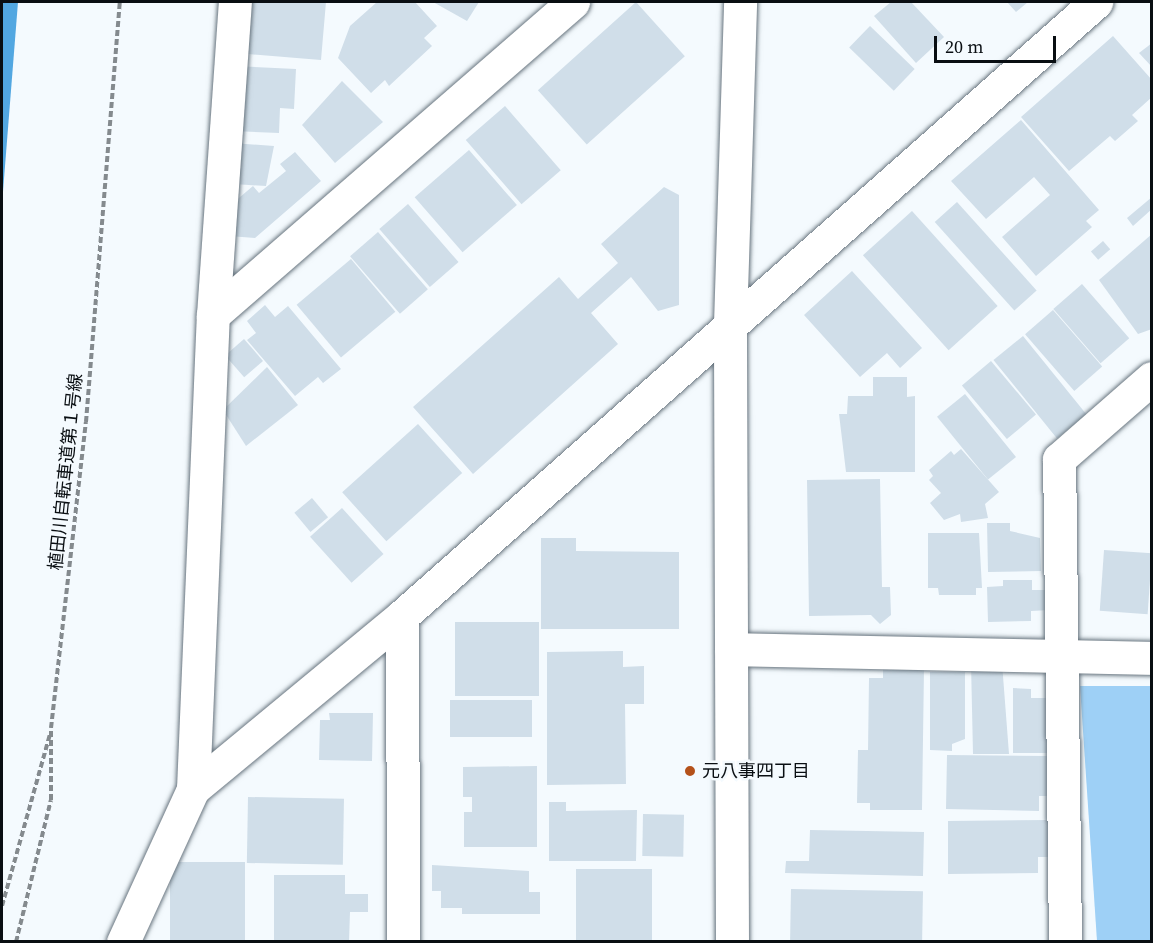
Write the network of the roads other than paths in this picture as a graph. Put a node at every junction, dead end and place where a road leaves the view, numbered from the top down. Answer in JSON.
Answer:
{"nodes":[{"id":1,"x":235,"y":2,"type":"edge"},
{"id":2,"x":573,"y":2,"type":"edge"},
{"id":3,"x":740,"y":2,"type":"edge"},
{"id":4,"x":1096,"y":2,"type":"edge"},
{"id":5,"x":213,"y":315,"type":"junction"},
{"id":6,"x":730,"y":324,"type":"junction"},
{"id":7,"x":1152,"y":378,"type":"edge"},
{"id":8,"x":402,"y":616,"type":"junction"},
{"id":9,"x":730,"y":649,"type":"junction"},
{"id":10,"x":1058,"y":658,"type":"junction"},
{"id":11,"x":1152,"y":658,"type":"edge"},
{"id":12,"x":193,"y":789,"type":"junction"},
{"id":13,"x":123,"y":942,"type":"edge"},
{"id":14,"x":403,"y":942,"type":"edge"},
{"id":15,"x":732,"y":942,"type":"edge"},
{"id":16,"x":1065,"y":942,"type":"edge"}],
"edges":[{"from":1,"to":5,"type":"street"},
{"from":2,"to":5,"type":"street"},
{"from":3,"to":6,"type":"street"},
{"from":4,"to":6,"type":"street"},
{"from":5,"to":12,"type":"street"},
{"from":6,"to":8,"type":"street"},
{"from":6,"to":9,"type":"street"},
{"from":7,"to":10,"type":"street"},
{"from":8,"to":12,"type":"street"},
{"from":8,"to":14,"type":"street"},
{"from":9,"to":10,"type":"street"},
{"from":9,"to":15,"type":"street"},
{"from":10,"to":11,"type":"street"},
{"from":10,"to":16,"type":"street"},
{"from":12,"to":13,"type":"street"}]}
